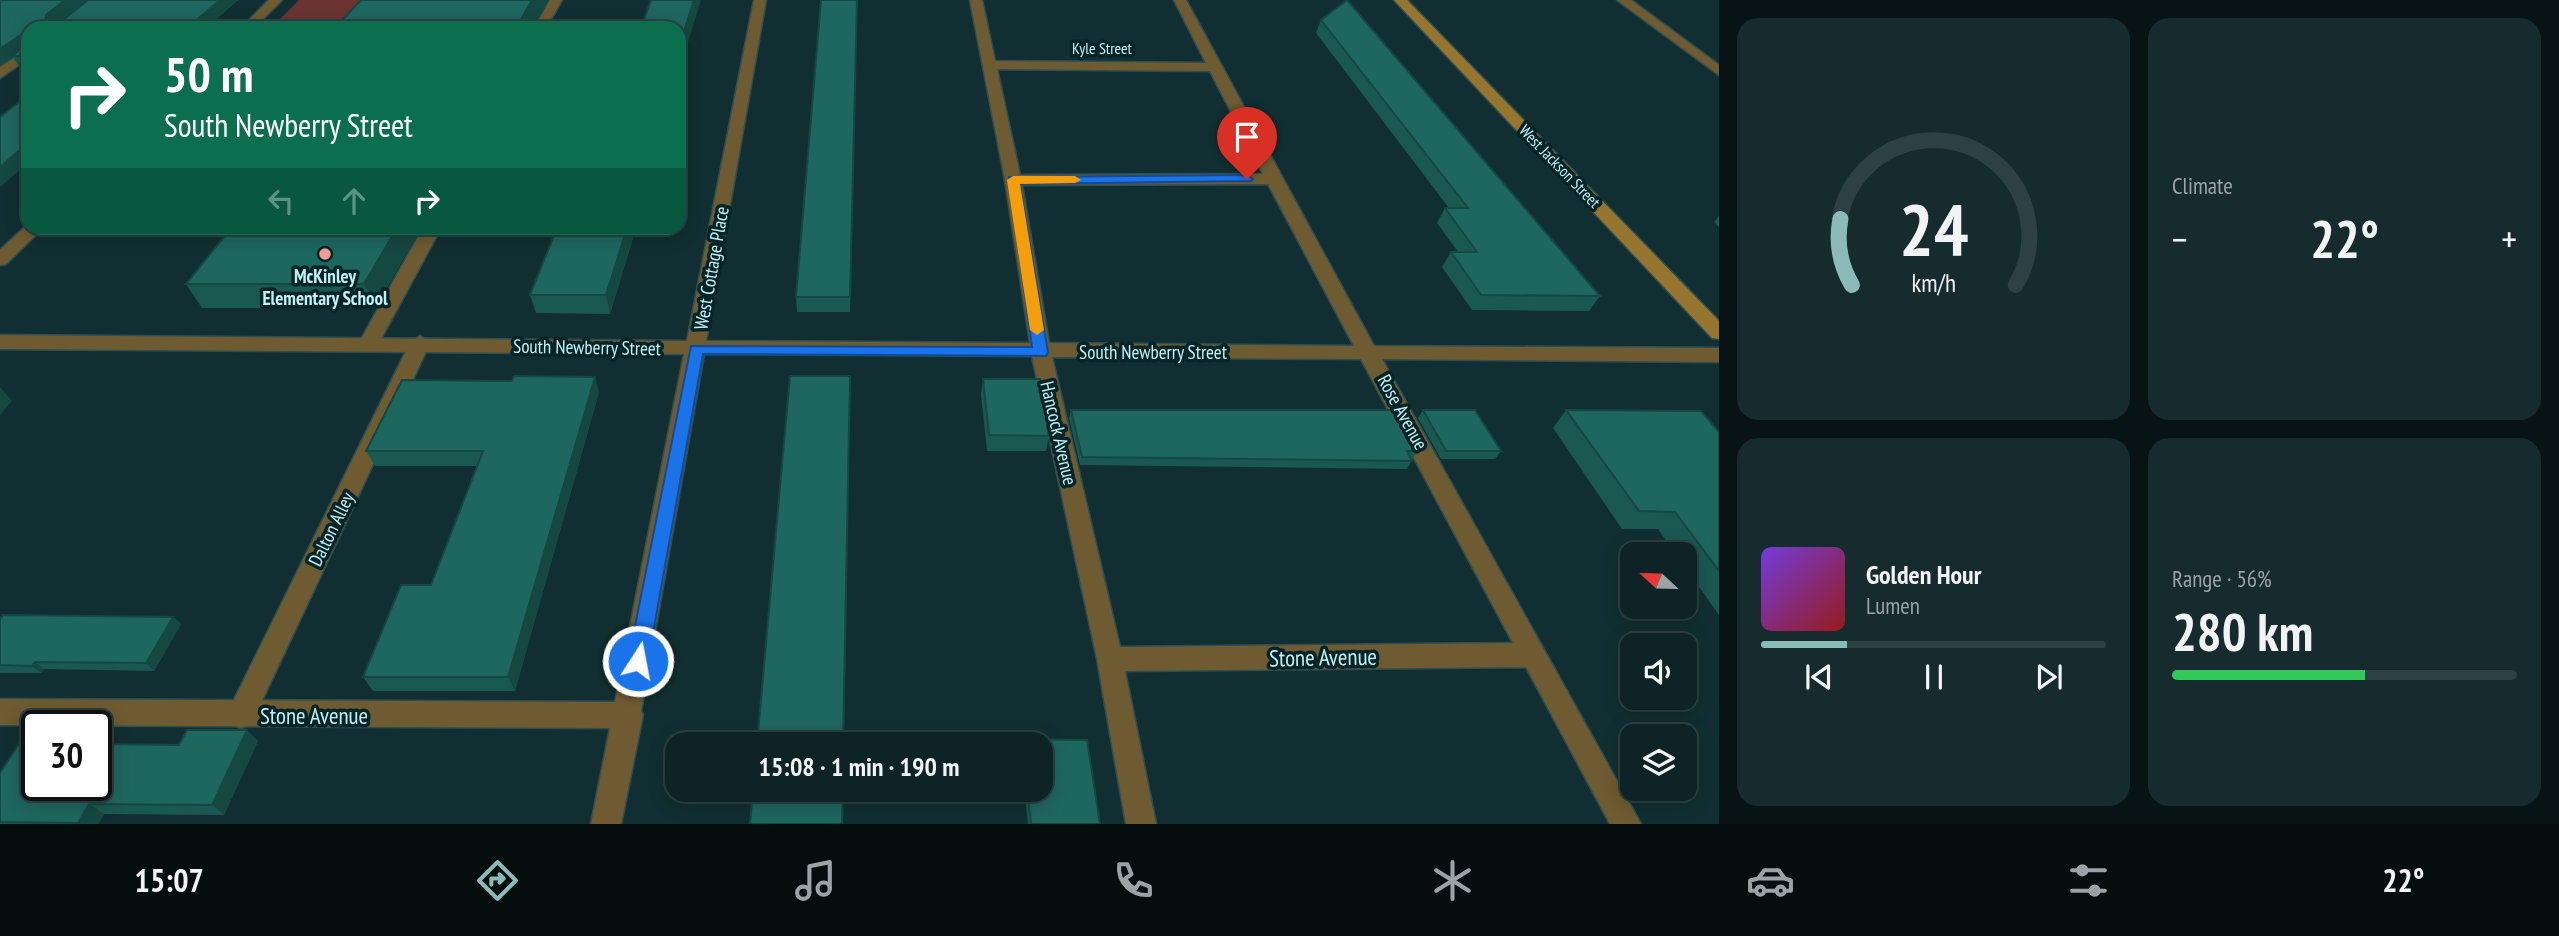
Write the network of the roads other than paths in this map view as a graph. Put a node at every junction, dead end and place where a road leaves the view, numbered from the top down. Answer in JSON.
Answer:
{"nodes":[{"id":1,"x":276,"y":0,"type":"edge"},
{"id":2,"x":556,"y":0,"type":"edge"},
{"id":3,"x":761,"y":0,"type":"edge"},
{"id":4,"x":976,"y":0,"type":"edge"},
{"id":5,"x":1180,"y":0,"type":"edge"},
{"id":6,"x":1400,"y":0,"type":"edge"},
{"id":7,"x":1623,"y":0,"type":"edge"},
{"id":8,"x":254,"y":21,"type":"edge"},
{"id":9,"x":544,"y":21,"type":"edge"},
{"id":10,"x":21,"y":58,"type":"edge"},
{"id":11,"x":990,"y":65,"type":"junction"},
{"id":12,"x":1214,"y":66,"type":"junction"},
{"id":13,"x":1719,"y":71,"type":"edge"},
{"id":14,"x":0,"y":74,"type":"edge"},
{"id":15,"x":1273,"y":179,"type":"junction"},
{"id":16,"x":1013,"y":180,"type":"junction"},
{"id":17,"x":27,"y":235,"type":"edge"},
{"id":18,"x":428,"y":235,"type":"edge"},
{"id":19,"x":0,"y":260,"type":"edge"},
{"id":20,"x":1719,"y":332,"type":"edge"},
{"id":21,"x":0,"y":342,"type":"edge"},
{"id":22,"x":369,"y":343,"type":"junction"},
{"id":23,"x":421,"y":343,"type":"junction"},
{"id":24,"x":696,"y":349,"type":"junction"},
{"id":25,"x":1041,"y":352,"type":"junction"},
{"id":26,"x":1372,"y":354,"type":"junction"},
{"id":27,"x":1719,"y":355,"type":"edge"},
{"id":28,"x":1535,"y":655,"type":"junction"},
{"id":29,"x":1110,"y":659,"type":"junction"},
{"id":30,"x":0,"y":712,"type":"edge"},
{"id":31,"x":241,"y":715,"type":"junction"},
{"id":32,"x":629,"y":715,"type":"junction"},
{"id":33,"x":606,"y":824,"type":"edge"},
{"id":34,"x":1141,"y":824,"type":"edge"},
{"id":35,"x":1626,"y":824,"type":"edge"}],
"edges":[{"from":1,"to":8,"type":"street"},
{"from":2,"to":9,"type":"street"},
{"from":3,"to":24,"type":"street","name":"West Cottage Place"},
{"from":4,"to":11,"type":"street","name":"Hancock Avenue"},
{"from":5,"to":12,"type":"street","name":"Rose Avenue"},
{"from":6,"to":20,"type":"street","name":"West Jackson Street"},
{"from":7,"to":13,"type":"street"},
{"from":10,"to":14,"type":"street"},
{"from":11,"to":12,"type":"street","name":"Kyle Street"},
{"from":11,"to":16,"type":"street","name":"Hancock Avenue"},
{"from":12,"to":15,"type":"street","name":"Rose Avenue"},
{"from":15,"to":16,"type":"street"},
{"from":15,"to":26,"type":"street","name":"Rose Avenue"},
{"from":16,"to":25,"type":"street","name":"Hancock Avenue"},
{"from":17,"to":19,"type":"street"},
{"from":18,"to":22,"type":"street"},
{"from":21,"to":22,"type":"street","name":"South Newberry Street"},
{"from":22,"to":23,"type":"street","name":"South Newberry Street"},
{"from":23,"to":24,"type":"street","name":"South Newberry Street"},
{"from":23,"to":31,"type":"street","name":"Dalton Alley"},
{"from":24,"to":25,"type":"street","name":"South Newberry Street"},
{"from":24,"to":32,"type":"street","name":"West Cottage Place"},
{"from":25,"to":26,"type":"street","name":"South Newberry Street"},
{"from":25,"to":29,"type":"street","name":"Hancock Avenue"},
{"from":26,"to":27,"type":"street","name":"South Newberry Street"},
{"from":26,"to":28,"type":"street","name":"Rose Avenue"},
{"from":28,"to":29,"type":"street","name":"Stone Avenue"},
{"from":28,"to":35,"type":"street","name":"Rose Avenue"},
{"from":29,"to":34,"type":"street","name":"Hancock Avenue"},
{"from":30,"to":31,"type":"street","name":"Stone Avenue"},
{"from":31,"to":32,"type":"street","name":"Stone Avenue"},
{"from":32,"to":33,"type":"street","name":"West Cottage Place"}]}
